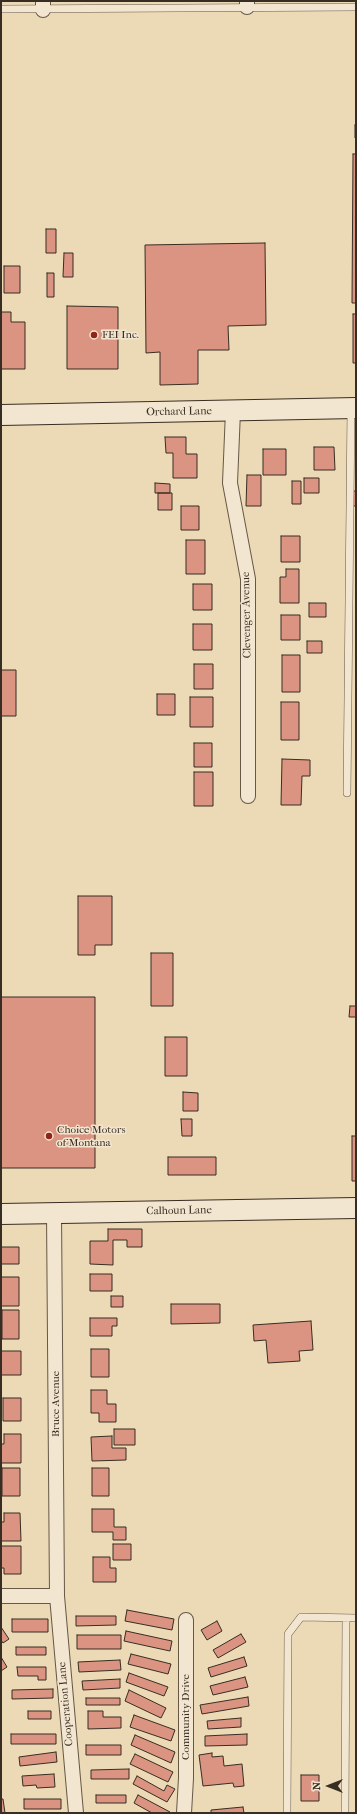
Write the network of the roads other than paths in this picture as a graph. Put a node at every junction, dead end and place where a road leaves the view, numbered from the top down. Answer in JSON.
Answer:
{"nodes":[{"id":1,"x":144,"y":4,"type":"edge"},
{"id":2,"x":247,"y":4,"type":"edge"},
{"id":3,"x":43,"y":5,"type":"edge"},
{"id":4,"x":352,"y":5,"type":"edge"},
{"id":5,"x":1,"y":9,"type":"edge"},
{"id":6,"x":353,"y":409,"type":"edge"},
{"id":7,"x":233,"y":411,"type":"junction"},
{"id":8,"x":1,"y":415,"type":"edge"},
{"id":9,"x":347,"y":793,"type":"dead end"},
{"id":10,"x":248,"y":796,"type":"dead end"},
{"id":11,"x":356,"y":1208,"type":"edge"},
{"id":12,"x":54,"y":1213,"type":"junction"},
{"id":13,"x":1,"y":1214,"type":"edge"},
{"id":14,"x":1,"y":1596,"type":"edge"},
{"id":15,"x":57,"y":1596,"type":"junction"},
{"id":16,"x":346,"y":1618,"type":"junction"},
{"id":17,"x":356,"y":1618,"type":"edge"},
{"id":18,"x":186,"y":1620,"type":"dead end"},
{"id":19,"x":76,"y":1813,"type":"edge"},
{"id":20,"x":184,"y":1813,"type":"edge"},
{"id":21,"x":287,"y":1813,"type":"edge"},
{"id":22,"x":345,"y":1813,"type":"edge"}],
"edges":[{"from":1,"to":2,"type":"lane"},
{"from":1,"to":3,"type":"lane"},
{"from":2,"to":4,"type":"lane"},
{"from":3,"to":5,"type":"lane"},
{"from":6,"to":7,"type":"street","name":"Orchard Lane"},
{"from":6,"to":9,"type":"lane"},
{"from":7,"to":8,"type":"street","name":"Orchard Lane"},
{"from":7,"to":10,"type":"street","name":"Clevenger Avenue"},
{"from":11,"to":12,"type":"street","name":"Calhoun Lane"},
{"from":12,"to":13,"type":"street","name":"Calhoun Lane"},
{"from":12,"to":15,"type":"street","name":"Bruce Avenue"},
{"from":14,"to":15,"type":"street"},
{"from":15,"to":19,"type":"street","name":"Cooperation Lane"},
{"from":16,"to":17,"type":"lane"},
{"from":16,"to":21,"type":"lane"},
{"from":16,"to":22,"type":"lane"},
{"from":18,"to":20,"type":"street","name":"Community Drive"}]}
